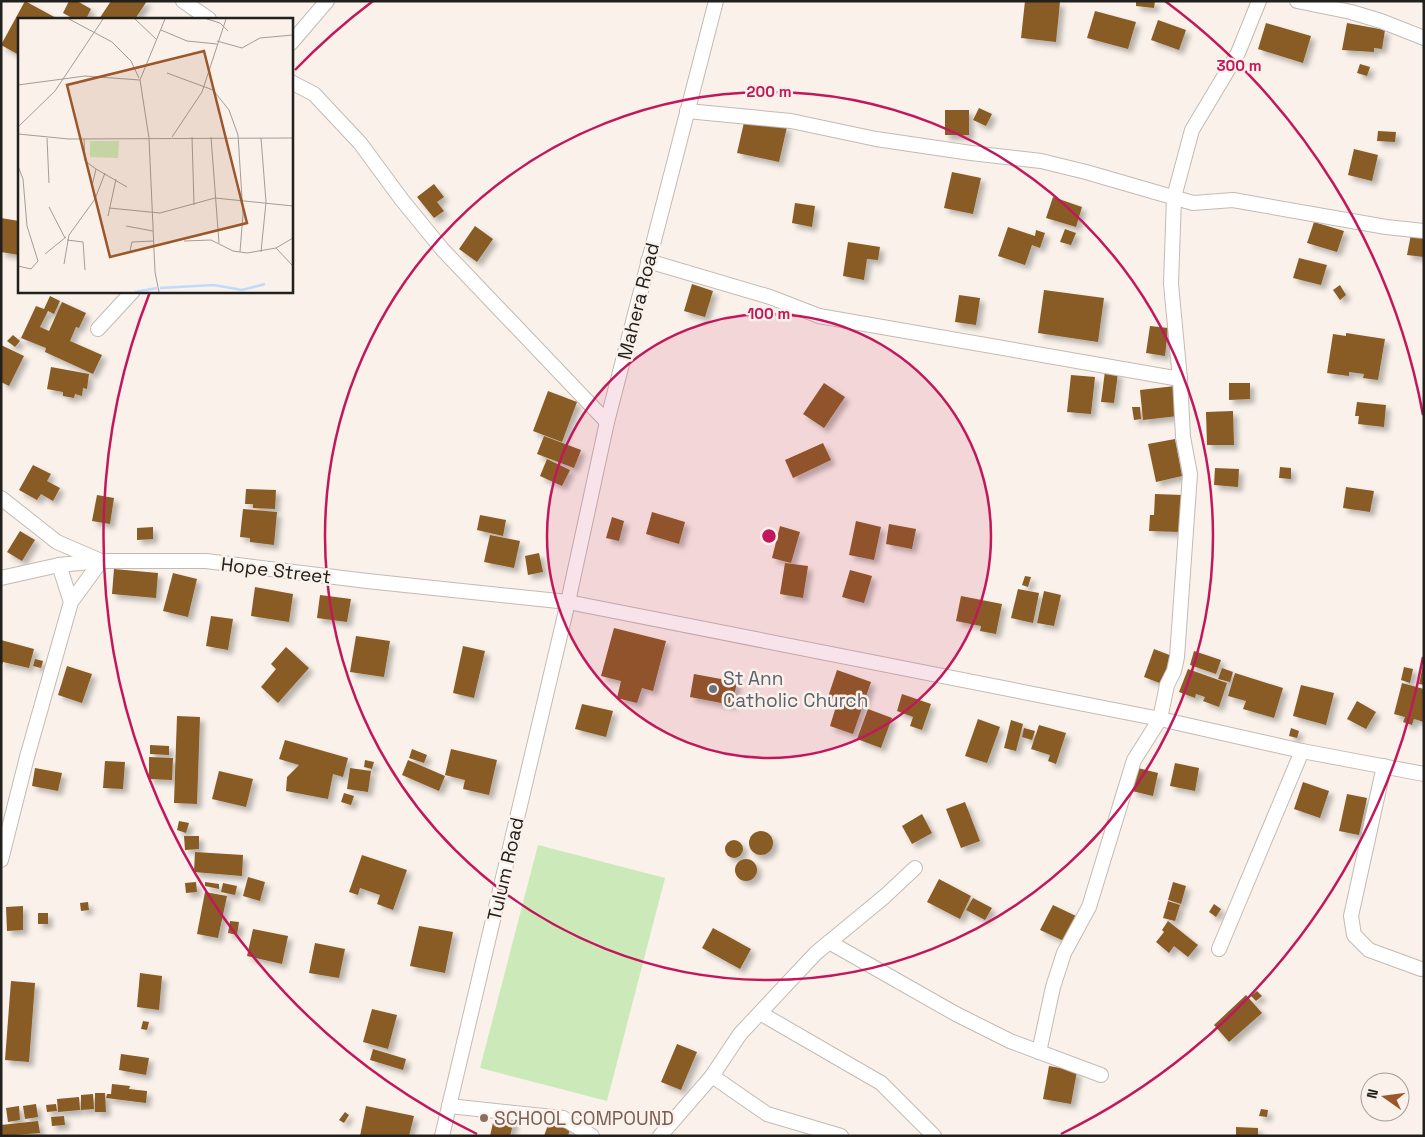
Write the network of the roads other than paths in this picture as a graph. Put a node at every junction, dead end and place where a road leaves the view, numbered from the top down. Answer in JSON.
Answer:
{"nodes":[{"id":1,"x":183,"y":1,"type":"edge"},
{"id":2,"x":327,"y":1,"type":"edge"},
{"id":3,"x":716,"y":1,"type":"edge"},
{"id":4,"x":1259,"y":1,"type":"edge"},
{"id":5,"x":1297,"y":1,"type":"edge"},
{"id":6,"x":208,"y":18,"type":"edge"},
{"id":7,"x":1424,"y":38,"type":"edge"},
{"id":8,"x":292,"y":42,"type":"edge"},
{"id":9,"x":292,"y":83,"type":"edge"},
{"id":10,"x":687,"y":111,"type":"junction"},
{"id":11,"x":1174,"y":197,"type":"junction"},
{"id":12,"x":1424,"y":231,"type":"edge"},
{"id":13,"x":648,"y":261,"type":"junction"},
{"id":14,"x":132,"y":292,"type":"edge"},
{"id":15,"x":98,"y":329,"type":"dead end"},
{"id":16,"x":1180,"y":379,"type":"junction"},
{"id":17,"x":607,"y":422,"type":"junction"},
{"id":18,"x":1,"y":498,"type":"edge"},
{"id":19,"x":101,"y":561,"type":"junction"},
{"id":20,"x":59,"y":565,"type":"junction"},
{"id":21,"x":1,"y":578,"type":"edge"},
{"id":22,"x":71,"y":602,"type":"junction"},
{"id":23,"x":568,"y":602,"type":"junction"},
{"id":24,"x":1160,"y":719,"type":"junction"},
{"id":25,"x":1302,"y":751,"type":"junction"},
{"id":26,"x":1384,"y":766,"type":"junction"},
{"id":27,"x":1424,"y":774,"type":"edge"},
{"id":28,"x":1,"y":860,"type":"edge"},
{"id":29,"x":915,"y":868,"type":"dead end"},
{"id":30,"x":829,"y":942,"type":"junction"},
{"id":31,"x":1219,"y":949,"type":"dead end"},
{"id":32,"x":1421,"y":969,"type":"dead end"},
{"id":33,"x":760,"y":1013,"type":"junction"},
{"id":34,"x":1039,"y":1052,"type":"junction"},
{"id":35,"x":1101,"y":1075,"type":"dead end"},
{"id":36,"x":712,"y":1076,"type":"junction"},
{"id":37,"x":449,"y":1106,"type":"junction"},
{"id":38,"x":442,"y":1136,"type":"edge"},
{"id":39,"x":592,"y":1136,"type":"edge"},
{"id":40,"x":660,"y":1136,"type":"edge"},
{"id":41,"x":841,"y":1136,"type":"edge"},
{"id":42,"x":934,"y":1136,"type":"edge"}],
"edges":[{"from":1,"to":6,"type":"street"},
{"from":2,"to":8,"type":"street"},
{"from":3,"to":10,"type":"street","name":"Mahera Road"},
{"from":4,"to":11,"type":"street"},
{"from":5,"to":7,"type":"street"},
{"from":9,"to":17,"type":"street"},
{"from":10,"to":11,"type":"street"},
{"from":10,"to":13,"type":"street","name":"Mahera Road"},
{"from":11,"to":12,"type":"street"},
{"from":11,"to":16,"type":"street"},
{"from":13,"to":16,"type":"street"},
{"from":13,"to":17,"type":"street","name":"Mahera Road"},
{"from":14,"to":15,"type":"street"},
{"from":16,"to":24,"type":"street"},
{"from":17,"to":23,"type":"street","name":"Mahera Road"},
{"from":18,"to":19,"type":"street","name":"Hope Street"},
{"from":19,"to":20,"type":"street"},
{"from":19,"to":22,"type":"street"},
{"from":19,"to":23,"type":"street","name":"Hope Street"},
{"from":20,"to":21,"type":"street"},
{"from":20,"to":22,"type":"street"},
{"from":22,"to":28,"type":"street"},
{"from":23,"to":24,"type":"street","name":"Hope Street"},
{"from":23,"to":37,"type":"street","name":"Tulum Road"},
{"from":24,"to":25,"type":"street","name":"Hope Street"},
{"from":24,"to":34,"type":"street"},
{"from":25,"to":26,"type":"street","name":"Hope Street"},
{"from":25,"to":31,"type":"street"},
{"from":26,"to":27,"type":"street","name":"Hope Street"},
{"from":26,"to":32,"type":"street"},
{"from":29,"to":30,"type":"street"},
{"from":30,"to":33,"type":"street"},
{"from":30,"to":34,"type":"street"},
{"from":33,"to":36,"type":"street"},
{"from":33,"to":42,"type":"street"},
{"from":34,"to":35,"type":"street"},
{"from":36,"to":40,"type":"street"},
{"from":36,"to":41,"type":"street"},
{"from":37,"to":38,"type":"street","name":"Tulum Road"},
{"from":37,"to":39,"type":"street"}]}
